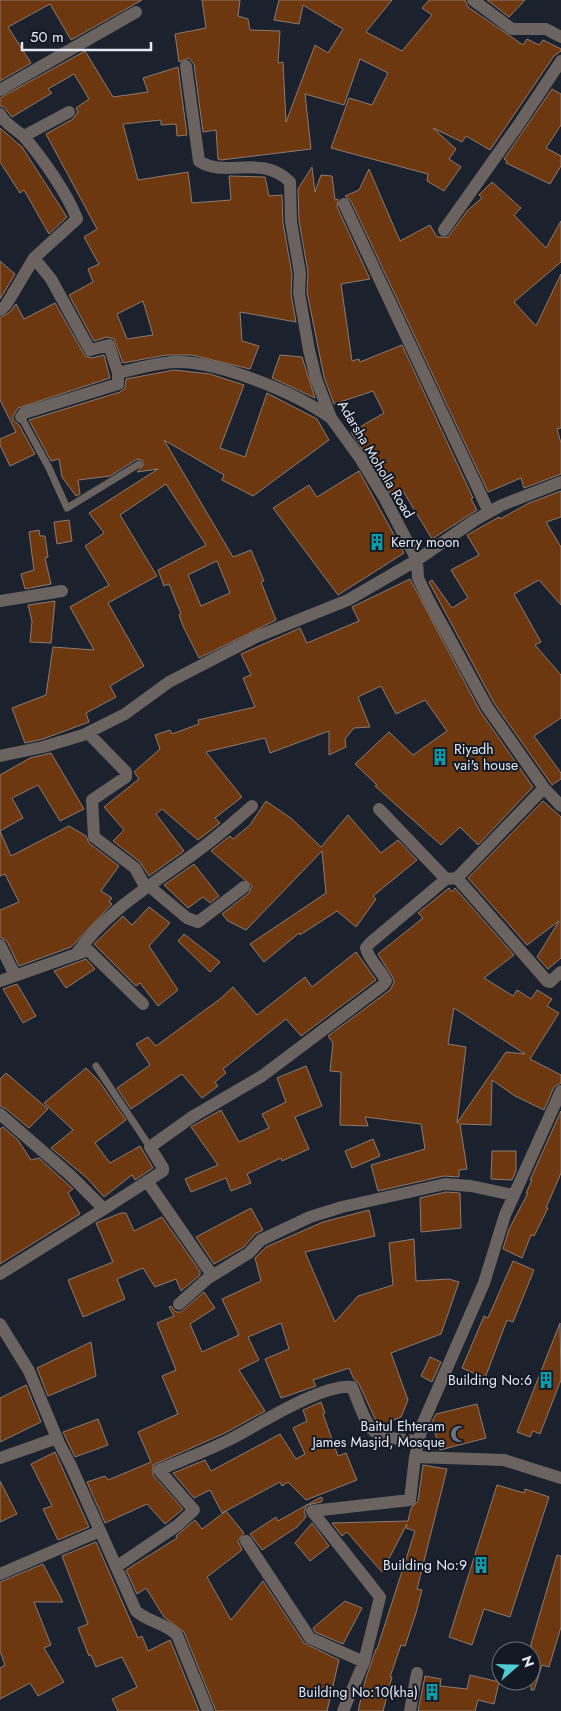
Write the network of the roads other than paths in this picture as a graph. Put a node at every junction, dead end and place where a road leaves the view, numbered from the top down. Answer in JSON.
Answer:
{"nodes":[{"id":1,"x":473,"y":0,"type":"edge"},
{"id":2,"x":136,"y":12,"type":"dead end"},
{"id":3,"x":561,"y":37,"type":"edge"},
{"id":4,"x":561,"y":61,"type":"edge"},
{"id":5,"x":186,"y":66,"type":"dead end"},
{"id":6,"x":0,"y":90,"type":"edge"},
{"id":7,"x":68,"y":112,"type":"dead end"},
{"id":8,"x":0,"y":114,"type":"edge"},
{"id":9,"x":24,"y":136,"type":"junction"},
{"id":10,"x":344,"y":204,"type":"dead end"},
{"id":11,"x":444,"y":230,"type":"dead end"},
{"id":12,"x":34,"y":258,"type":"junction"},
{"id":13,"x":0,"y":310,"type":"edge"},
{"id":14,"x":118,"y":373,"type":"junction"},
{"id":15,"x":21,"y":416,"type":"joint"},
{"id":16,"x":331,"y":418,"type":"junction"},
{"id":17,"x":139,"y":464,"type":"dead end"},
{"id":18,"x":561,"y":482,"type":"edge"},
{"id":19,"x":489,"y":512,"type":"junction"},
{"id":20,"x":417,"y":560,"type":"junction"},
{"id":21,"x":62,"y":591,"type":"dead end"},
{"id":22,"x":0,"y":601,"type":"edge"},
{"id":23,"x":88,"y":733,"type":"junction"},
{"id":24,"x":0,"y":756,"type":"edge"},
{"id":25,"x":544,"y":788,"type":"junction"},
{"id":26,"x":252,"y":806,"type":"dead end"},
{"id":27,"x":561,"y":806,"type":"edge"},
{"id":28,"x":380,"y":809,"type":"dead end"},
{"id":29,"x":451,"y":879,"type":"junction"},
{"id":30,"x":244,"y":886,"type":"dead end"},
{"id":31,"x":147,"y":887,"type":"junction"},
{"id":32,"x":0,"y":946,"type":"edge"},
{"id":33,"x":76,"y":954,"type":"junction"},
{"id":34,"x":561,"y":972,"type":"edge"},
{"id":35,"x":15,"y":975,"type":"junction"},
{"id":36,"x":0,"y":982,"type":"edge"},
{"id":37,"x":143,"y":1004,"type":"dead end"},
{"id":38,"x":96,"y":1066,"type":"dead end"},
{"id":39,"x":561,"y":1091,"type":"edge"},
{"id":40,"x":0,"y":1114,"type":"edge"},
{"id":41,"x":150,"y":1148,"type":"junction"},
{"id":42,"x":147,"y":1181,"type":"junction"},
{"id":43,"x":513,"y":1195,"type":"junction"},
{"id":44,"x":104,"y":1209,"type":"junction"},
{"id":45,"x":0,"y":1274,"type":"edge"},
{"id":46,"x":212,"y":1276,"type":"junction"},
{"id":47,"x":179,"y":1304,"type":"dead end"},
{"id":48,"x":0,"y":1324,"type":"edge"},
{"id":49,"x":57,"y":1438,"type":"junction"},
{"id":50,"x":418,"y":1442,"type":"junction"},
{"id":51,"x":415,"y":1457,"type":"junction"},
{"id":52,"x":0,"y":1458,"type":"edge"},
{"id":53,"x":561,"y":1478,"type":"edge"},
{"id":54,"x":100,"y":1531,"type":"junction"},
{"id":55,"x":246,"y":1541,"type":"dead end"},
{"id":56,"x":116,"y":1567,"type":"junction"},
{"id":57,"x":0,"y":1574,"type":"edge"},
{"id":58,"x":364,"y":1662,"type":"junction"},
{"id":59,"x":417,"y":1674,"type":"dead end"},
{"id":60,"x":208,"y":1711,"type":"edge"},
{"id":61,"x":343,"y":1711,"type":"edge"},
{"id":62,"x":410,"y":1711,"type":"edge"}],
"edges":[{"from":1,"to":3,"type":"street"},
{"from":2,"to":6,"type":"street"},
{"from":4,"to":11,"type":"street"},
{"from":5,"to":16,"type":"street","name":"Adarsha Moholla Road"},
{"from":7,"to":9,"type":"street"},
{"from":8,"to":9,"type":"street"},
{"from":9,"to":12,"type":"street"},
{"from":10,"to":19,"type":"street"},
{"from":12,"to":13,"type":"street"},
{"from":12,"to":14,"type":"street"},
{"from":14,"to":15,"type":"street"},
{"from":14,"to":16,"type":"street"},
{"from":15,"to":17,"type":"lane"},
{"from":16,"to":20,"type":"street","name":"Adarsha Moholla Road"},
{"from":18,"to":19,"type":"street"},
{"from":19,"to":20,"type":"street"},
{"from":20,"to":23,"type":"street"},
{"from":20,"to":25,"type":"street","name":"Adarsha Moholla Road"},
{"from":21,"to":22,"type":"street"},
{"from":23,"to":24,"type":"street"},
{"from":23,"to":31,"type":"street"},
{"from":25,"to":27,"type":"street","name":"Adarsha Moholla Road"},
{"from":25,"to":29,"type":"street"},
{"from":26,"to":31,"type":"street"},
{"from":28,"to":29,"type":"street"},
{"from":29,"to":34,"type":"street"},
{"from":29,"to":41,"type":"street"},
{"from":30,"to":31,"type":"street"},
{"from":31,"to":33,"type":"street"},
{"from":32,"to":35,"type":"street"},
{"from":33,"to":35,"type":"street"},
{"from":33,"to":37,"type":"street"},
{"from":35,"to":36,"type":"street"},
{"from":38,"to":41,"type":"lane"},
{"from":39,"to":43,"type":"street"},
{"from":40,"to":44,"type":"street"},
{"from":41,"to":42,"type":"street"},
{"from":42,"to":44,"type":"street"},
{"from":42,"to":46,"type":"street"},
{"from":43,"to":46,"type":"street"},
{"from":43,"to":50,"type":"street"},
{"from":44,"to":45,"type":"street"},
{"from":46,"to":47,"type":"street"},
{"from":48,"to":49,"type":"street"},
{"from":49,"to":52,"type":"street"},
{"from":49,"to":54,"type":"street"},
{"from":50,"to":51,"type":"street"},
{"from":50,"to":56,"type":"street"},
{"from":51,"to":53,"type":"street"},
{"from":51,"to":58,"type":"street"},
{"from":54,"to":56,"type":"street"},
{"from":54,"to":57,"type":"street"},
{"from":55,"to":58,"type":"street"},
{"from":56,"to":60,"type":"street"},
{"from":58,"to":61,"type":"street"},
{"from":59,"to":62,"type":"street"}]}
